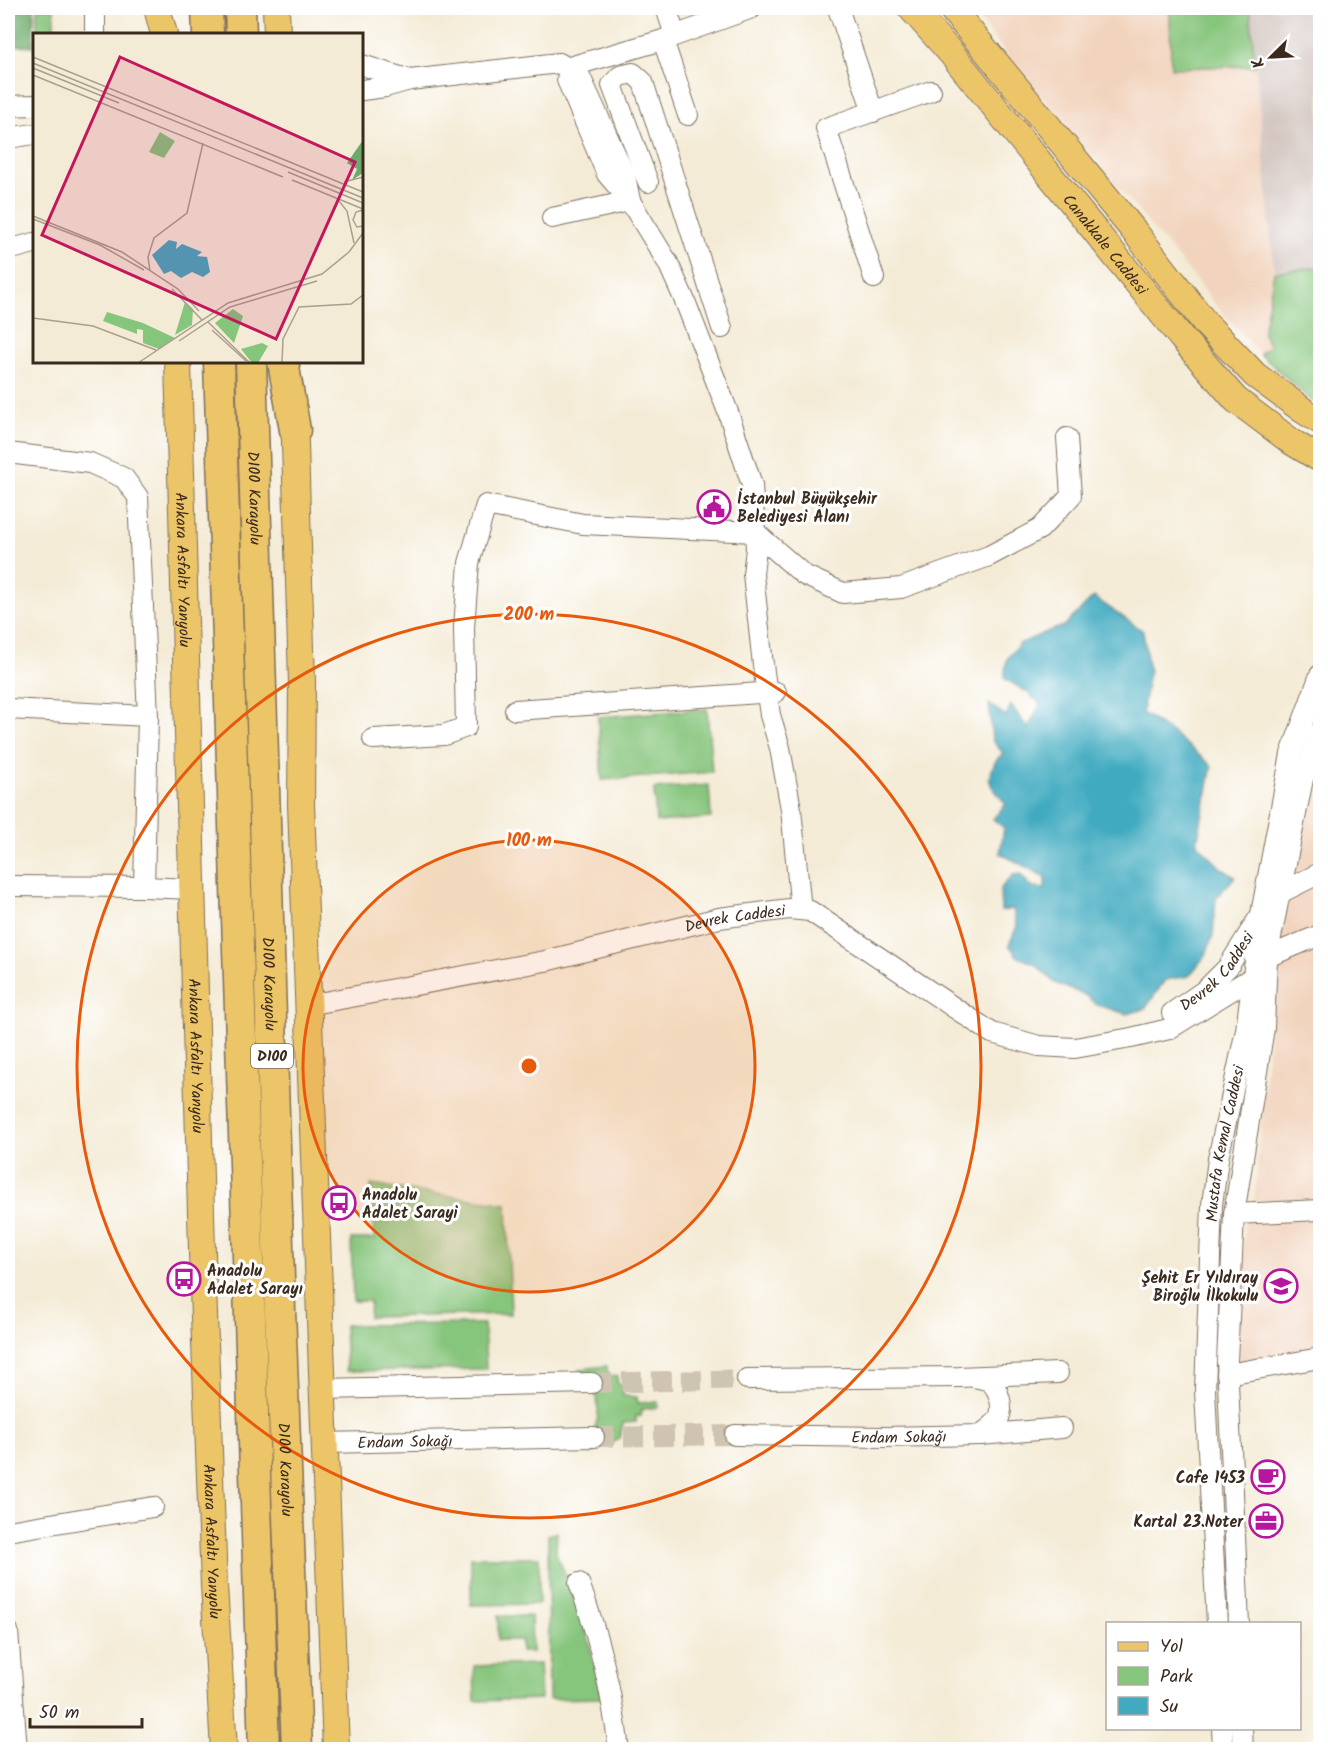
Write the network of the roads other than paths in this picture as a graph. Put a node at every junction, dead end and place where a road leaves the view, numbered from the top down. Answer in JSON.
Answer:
{"nodes":[{"id":1,"x":95,"y":8,"type":"edge"},
{"id":2,"x":157,"y":8,"type":"edge"},
{"id":3,"x":168,"y":8,"type":"edge"},
{"id":4,"x":207,"y":8,"type":"edge"},
{"id":5,"x":666,"y":8,"type":"edge"},
{"id":6,"x":752,"y":8,"type":"edge"},
{"id":7,"x":838,"y":8,"type":"edge"},
{"id":8,"x":911,"y":8,"type":"edge"},
{"id":9,"x":951,"y":8,"type":"edge"},
{"id":10,"x":95,"y":33,"type":"edge"},
{"id":11,"x":166,"y":33,"type":"edge"},
{"id":12,"x":166,"y":33,"type":"edge"},
{"id":13,"x":208,"y":33,"type":"edge"},
{"id":14,"x":669,"y":38,"type":"junction"},
{"id":15,"x":363,"y":65,"type":"edge"},
{"id":16,"x":569,"y":67,"type":"junction"},
{"id":17,"x":410,"y":80,"type":"junction"},
{"id":18,"x":363,"y":90,"type":"edge"},
{"id":19,"x":931,"y":91,"type":"dead end"},
{"id":20,"x":33,"y":105,"type":"edge"},
{"id":21,"x":8,"y":106,"type":"edge"},
{"id":22,"x":873,"y":112,"type":"junction"},
{"id":23,"x":688,"y":115,"type":"dead end"},
{"id":24,"x":33,"y":134,"type":"edge"},
{"id":25,"x":8,"y":138,"type":"edge"},
{"id":26,"x":648,"y":182,"type":"dead end"},
{"id":27,"x":630,"y":201,"type":"junction"},
{"id":28,"x":552,"y":218,"type":"dead end"},
{"id":29,"x":33,"y":243,"type":"edge"},
{"id":30,"x":8,"y":250,"type":"edge"},
{"id":31,"x":874,"y":278,"type":"dead end"},
{"id":32,"x":722,"y":328,"type":"dead end"},
{"id":33,"x":178,"y":363,"type":"edge"},
{"id":34,"x":219,"y":363,"type":"edge"},
{"id":35,"x":251,"y":363,"type":"edge"},
{"id":36,"x":283,"y":363,"type":"edge"},
{"id":37,"x":292,"y":363,"type":"edge"},
{"id":38,"x":1320,"y":421,"type":"edge"},
{"id":39,"x":295,"y":430,"type":"junction"},
{"id":40,"x":1067,"y":438,"type":"dead end"},
{"id":41,"x":8,"y":453,"type":"edge"},
{"id":42,"x":1320,"y":459,"type":"edge"},
{"id":43,"x":755,"y":540,"type":"junction"},
{"id":44,"x":1320,"y":675,"type":"edge"},
{"id":45,"x":771,"y":692,"type":"junction"},
{"id":46,"x":8,"y":709,"type":"edge"},
{"id":47,"x":515,"y":710,"type":"dead end"},
{"id":48,"x":148,"y":716,"type":"junction"},
{"id":49,"x":1320,"y":731,"type":"edge"},
{"id":50,"x":373,"y":739,"type":"dead end"},
{"id":51,"x":1308,"y":765,"type":"junction"},
{"id":52,"x":1320,"y":781,"type":"edge"},
{"id":53,"x":1320,"y":873,"type":"edge"},
{"id":54,"x":8,"y":886,"type":"edge"},
{"id":55,"x":144,"y":886,"type":"junction"},
{"id":56,"x":192,"y":889,"type":"junction"},
{"id":57,"x":1280,"y":893,"type":"junction"},
{"id":58,"x":801,"y":910,"type":"junction"},
{"id":59,"x":1261,"y":914,"type":"junction"},
{"id":60,"x":1320,"y":935,"type":"edge"},
{"id":61,"x":1267,"y":957,"type":"junction"},
{"id":62,"x":1253,"y":977,"type":"junction"},
{"id":63,"x":308,"y":1005,"type":"junction"},
{"id":64,"x":1204,"y":1008,"type":"junction"},
{"id":65,"x":1246,"y":1030,"type":"junction"},
{"id":66,"x":1131,"y":1038,"type":"junction"},
{"id":67,"x":1320,"y":1210,"type":"edge"},
{"id":68,"x":1234,"y":1214,"type":"junction"},
{"id":69,"x":1320,"y":1358,"type":"edge"},
{"id":70,"x":1058,"y":1373,"type":"dead end"},
{"id":71,"x":1227,"y":1374,"type":"junction"},
{"id":72,"x":967,"y":1377,"type":"junction"},
{"id":73,"x":747,"y":1379,"type":"tunnel mouth"},
{"id":74,"x":592,"y":1383,"type":"tunnel mouth"},
{"id":75,"x":322,"y":1389,"type":"junction"},
{"id":76,"x":1062,"y":1428,"type":"dead end"},
{"id":77,"x":735,"y":1435,"type":"tunnel mouth"},
{"id":78,"x":980,"y":1435,"type":"junction"},
{"id":79,"x":594,"y":1437,"type":"tunnel mouth"},
{"id":80,"x":324,"y":1443,"type":"junction"},
{"id":81,"x":153,"y":1508,"type":"dead end"},
{"id":82,"x":8,"y":1531,"type":"edge"},
{"id":83,"x":579,"y":1583,"type":"dead end"},
{"id":84,"x":1217,"y":1622,"type":"edge"},
{"id":85,"x":1239,"y":1622,"type":"edge"},
{"id":86,"x":8,"y":1630,"type":"edge"},
{"id":87,"x":1222,"y":1730,"type":"edge"},
{"id":88,"x":1242,"y":1730,"type":"edge"},
{"id":89,"x":17,"y":1749,"type":"edge"},
{"id":90,"x":224,"y":1749,"type":"edge"},
{"id":91,"x":264,"y":1749,"type":"edge"},
{"id":92,"x":297,"y":1749,"type":"edge"},
{"id":93,"x":336,"y":1749,"type":"edge"},
{"id":94,"x":619,"y":1749,"type":"edge"},
{"id":95,"x":1223,"y":1749,"type":"edge"},
{"id":96,"x":1243,"y":1749,"type":"edge"}],
"edges":[{"from":1,"to":10,"type":"street"},
{"from":2,"to":11,"type":"main road"},
{"from":3,"to":12,"type":"main road"},
{"from":4,"to":13,"type":"highway"},
{"from":5,"to":14,"type":"street"},
{"from":6,"to":14,"type":"street"},
{"from":7,"to":22,"type":"street"},
{"from":8,"to":42,"type":"main road","name":"Canakkale Caddesi"},
{"from":9,"to":38,"type":"main road","name":"Canakkale Caddesi"},
{"from":14,"to":16,"type":"street"},
{"from":14,"to":23,"type":"street"},
{"from":15,"to":17,"type":"street"},
{"from":16,"to":17,"type":"street"},
{"from":16,"to":27,"type":"street"},
{"from":17,"to":18,"type":"street"},
{"from":19,"to":22,"type":"street"},
{"from":20,"to":21,"type":"street"},
{"from":22,"to":31,"type":"street"},
{"from":24,"to":25,"type":"street"},
{"from":26,"to":32,"type":"street"},
{"from":27,"to":28,"type":"street"},
{"from":27,"to":43,"type":"street"},
{"from":29,"to":30,"type":"street"},
{"from":33,"to":56,"type":"main road","name":"Ankara Asfaltı Yanyolu"},
{"from":34,"to":91,"type":"highway","name":"D100 Karayolu","number":"D100"},
{"from":35,"to":92,"type":"highway","name":"D100 Karayolu","number":"D100"},
{"from":36,"to":39,"type":"highway"},
{"from":37,"to":39,"type":"main road"},
{"from":39,"to":63,"type":"main road"},
{"from":40,"to":43,"type":"street"},
{"from":41,"to":48,"type":"street"},
{"from":43,"to":45,"type":"street"},
{"from":43,"to":50,"type":"street"},
{"from":44,"to":59,"type":"street","name":"Mustafa Kemal Caddesi"},
{"from":45,"to":47,"type":"street"},
{"from":45,"to":58,"type":"street"},
{"from":46,"to":48,"type":"street"},
{"from":48,"to":55,"type":"street"},
{"from":49,"to":51,"type":"street","name":"Mustafa Kemal Caddesi"},
{"from":51,"to":52,"type":"street"},
{"from":51,"to":57,"type":"street","name":"Mustafa Kemal Caddesi"},
{"from":53,"to":57,"type":"street"},
{"from":54,"to":55,"type":"street"},
{"from":55,"to":56,"type":"street"},
{"from":56,"to":90,"type":"main road","name":"Ankara Asfaltı Yanyolu"},
{"from":57,"to":61,"type":"street","name":"Mustafa Kemal Caddesi"},
{"from":58,"to":63,"type":"street","name":"Devrek Caddesi"},
{"from":58,"to":66,"type":"street","name":"Devrek Caddesi"},
{"from":59,"to":62,"type":"street","name":"Mustafa Kemal Caddesi"},
{"from":59,"to":66,"type":"street","name":"Devrek Caddesi"},
{"from":60,"to":61,"type":"street"},
{"from":61,"to":62,"type":"street","name":"Devrek Caddesi"},
{"from":61,"to":68,"type":"street","name":"Mustafa Kemal Caddesi"},
{"from":62,"to":64,"type":"street","name":"Devrek Caddesi"},
{"from":62,"to":65,"type":"street","name":"Mustafa Kemal Caddesi"},
{"from":63,"to":75,"type":"main road"},
{"from":64,"to":65,"type":"street","name":"Devrek Caddesi"},
{"from":64,"to":66,"type":"street","name":"Devrek Caddesi"},
{"from":65,"to":84,"type":"street","name":"Mustafa Kemal Caddesi"},
{"from":67,"to":68,"type":"street"},
{"from":68,"to":71,"type":"street","name":"Mustafa Kemal Caddesi"},
{"from":69,"to":71,"type":"street"},
{"from":70,"to":72,"type":"street"},
{"from":71,"to":85,"type":"street","name":"Mustafa Kemal Caddesi"},
{"from":72,"to":73,"type":"street"},
{"from":72,"to":78,"type":"street"},
{"from":74,"to":75,"type":"street"},
{"from":75,"to":80,"type":"main road"},
{"from":76,"to":78,"type":"street","name":"Endam Sokağı"},
{"from":77,"to":78,"type":"street","name":"Endam Sokağı"},
{"from":79,"to":80,"type":"street","name":"Endam Sokağı"},
{"from":80,"to":93,"type":"main road"},
{"from":81,"to":82,"type":"street"},
{"from":83,"to":94,"type":"street"},
{"from":86,"to":89,"type":"street"},
{"from":87,"to":95,"type":"street"},
{"from":88,"to":96,"type":"street"}]}
